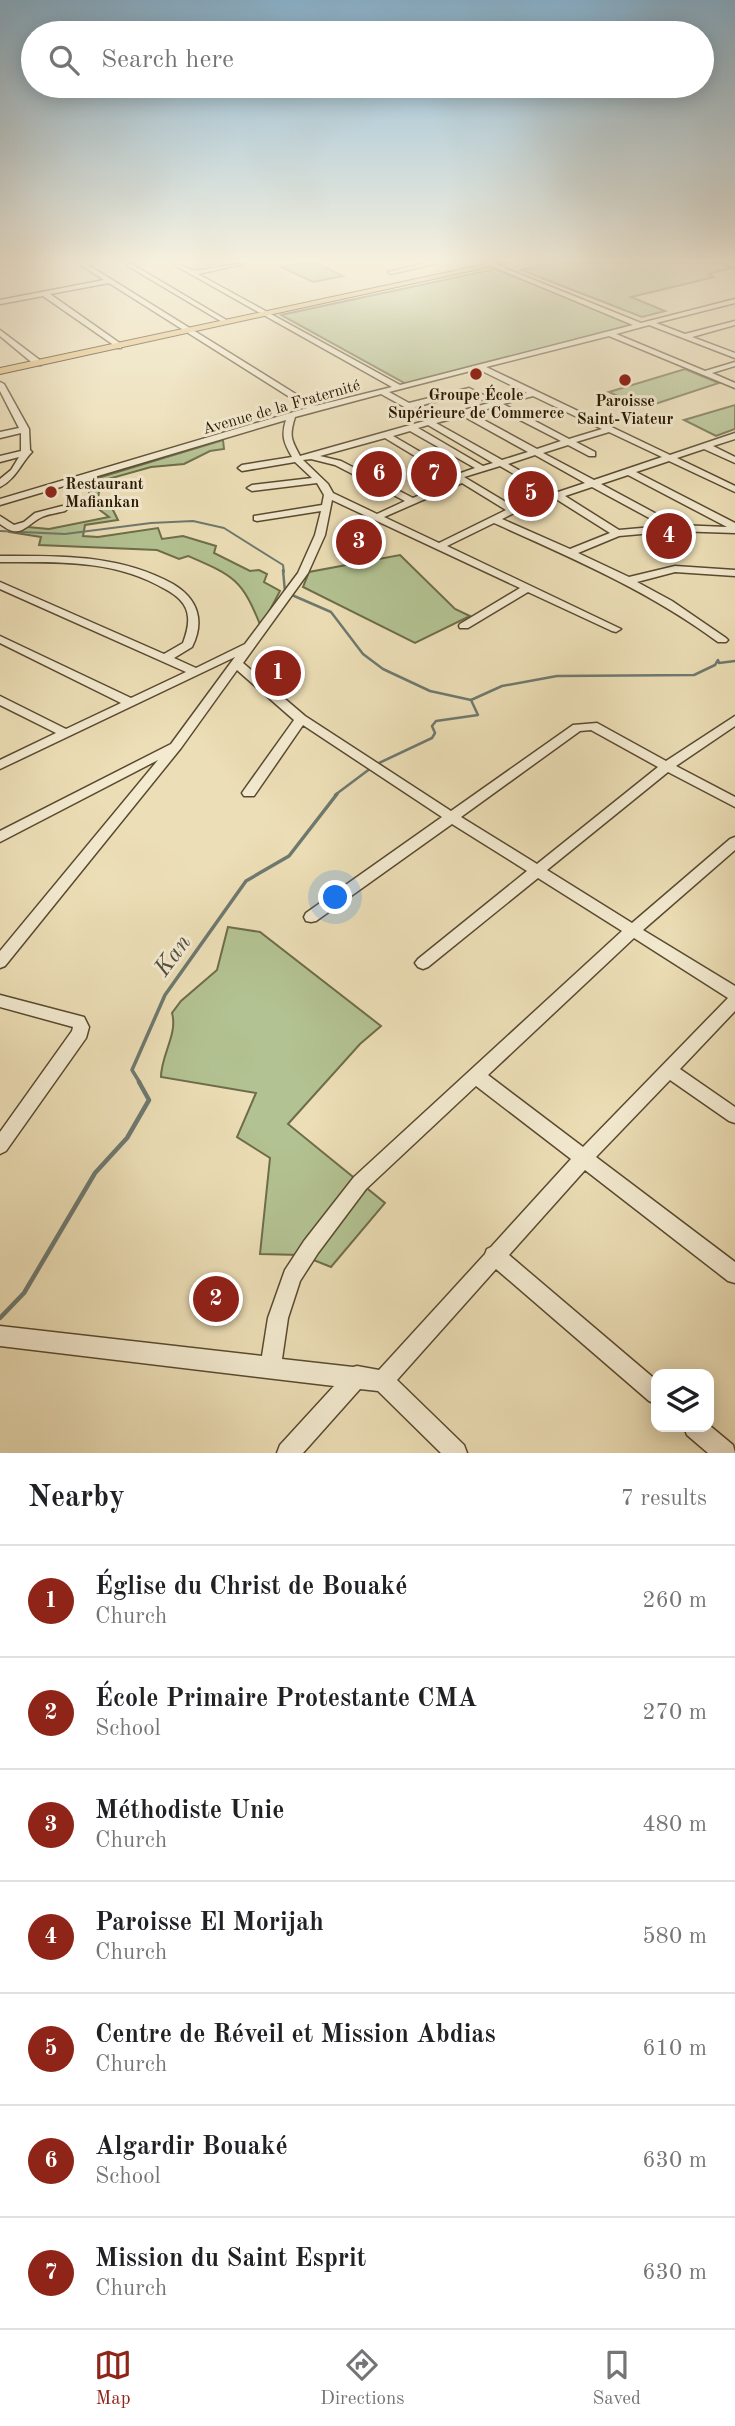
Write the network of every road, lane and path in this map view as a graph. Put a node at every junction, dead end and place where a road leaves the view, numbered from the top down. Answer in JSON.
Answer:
{"nodes":[{"id":1,"x":97,"y":331,"type":"edge"},
{"id":2,"x":188,"y":331,"type":"joint"},
{"id":3,"x":297,"y":331,"type":"edge"},
{"id":4,"x":624,"y":331,"type":"edge"},
{"id":5,"x":666,"y":331,"type":"edge"},
{"id":6,"x":708,"y":331,"type":"edge"},
{"id":7,"x":0,"y":332,"type":"edge"},
{"id":8,"x":611,"y":334,"type":"junction"},
{"id":9,"x":687,"y":337,"type":"junction"},
{"id":10,"x":118,"y":346,"type":"junction"},
{"id":11,"x":735,"y":356,"type":"edge"},
{"id":12,"x":38,"y":363,"type":"junction"},
{"id":13,"x":735,"y":364,"type":"edge"},
{"id":14,"x":479,"y":367,"type":"junction"},
{"id":15,"x":0,"y":371,"type":"edge"},
{"id":16,"x":705,"y":373,"type":"junction"},
{"id":17,"x":735,"y":386,"type":"edge"},
{"id":18,"x":399,"y":387,"type":"junction"},
{"id":19,"x":2,"y":390,"type":"edge"},
{"id":20,"x":383,"y":392,"type":"junction"},
{"id":21,"x":534,"y":393,"type":"junction"},
{"id":22,"x":496,"y":404,"type":"junction"},
{"id":23,"x":408,"y":406,"type":"junction"},
{"id":24,"x":314,"y":409,"type":"junction"},
{"id":25,"x":14,"y":411,"type":"junction"},
{"id":26,"x":464,"y":413,"type":"junction"},
{"id":27,"x":0,"y":414,"type":"edge"},
{"id":28,"x":291,"y":416,"type":"junction"},
{"id":29,"x":433,"y":422,"type":"junction"},
{"id":30,"x":411,"y":428,"type":"junction"},
{"id":31,"x":25,"y":429,"type":"junction"},
{"id":32,"x":610,"y":429,"type":"junction"},
{"id":33,"x":0,"y":435,"type":"edge"},
{"id":34,"x":386,"y":435,"type":"junction"},
{"id":35,"x":735,"y":436,"type":"edge"},
{"id":36,"x":569,"y":442,"type":"junction"},
{"id":37,"x":705,"y":446,"type":"junction"},
{"id":38,"x":28,"y":452,"type":"junction"},
{"id":39,"x":536,"y":452,"type":"junction"},
{"id":40,"x":592,"y":454,"type":"dead end"},
{"id":41,"x":309,"y":457,"type":"junction"},
{"id":42,"x":0,"y":458,"type":"edge"},
{"id":43,"x":670,"y":458,"type":"junction"},
{"id":44,"x":297,"y":459,"type":"junction"},
{"id":45,"x":735,"y":460,"type":"edge"},
{"id":46,"x":501,"y":463,"type":"junction"},
{"id":47,"x":242,"y":468,"type":"dead end"},
{"id":48,"x":482,"y":469,"type":"junction"},
{"id":49,"x":629,"y":472,"type":"junction"},
{"id":50,"x":459,"y":479,"type":"junction"},
{"id":51,"x":318,"y":480,"type":"junction"},
{"id":52,"x":594,"y":483,"type":"junction"},
{"id":53,"x":0,"y":484,"type":"edge"},
{"id":54,"x":252,"y":488,"type":"dead end"},
{"id":55,"x":735,"y":489,"type":"edge"},
{"id":56,"x":328,"y":495,"type":"junction"},
{"id":57,"x":557,"y":495,"type":"junction"},
{"id":58,"x":0,"y":502,"type":"edge"},
{"id":59,"x":413,"y":502,"type":"junction"},
{"id":60,"x":327,"y":507,"type":"junction"},
{"id":61,"x":62,"y":509,"type":"dead end"},
{"id":62,"x":513,"y":510,"type":"junction"},
{"id":63,"x":377,"y":517,"type":"junction"},
{"id":64,"x":257,"y":518,"type":"dead end"},
{"id":65,"x":0,"y":519,"type":"edge"},
{"id":66,"x":493,"y":519,"type":"junction"},
{"id":67,"x":675,"y":528,"type":"junction"},
{"id":68,"x":735,"y":529,"type":"edge"},
{"id":69,"x":617,"y":533,"type":"junction"},
{"id":70,"x":438,"y":547,"type":"junction"},
{"id":71,"x":570,"y":553,"type":"junction"},
{"id":72,"x":0,"y":559,"type":"edge"},
{"id":73,"x":735,"y":573,"type":"edge"},
{"id":74,"x":631,"y":580,"type":"junction"},
{"id":75,"x":0,"y":585,"type":"edge"},
{"id":76,"x":527,"y":588,"type":"junction"},
{"id":77,"x":464,"y":626,"type":"dead end"},
{"id":78,"x":616,"y":629,"type":"dead end"},
{"id":79,"x":0,"y":639,"type":"edge"},
{"id":80,"x":722,"y":640,"type":"dead end"},
{"id":81,"x":248,"y":647,"type":"junction"},
{"id":82,"x":167,"y":657,"type":"junction"},
{"id":83,"x":238,"y":665,"type":"junction"},
{"id":84,"x":196,"y":672,"type":"junction"},
{"id":85,"x":0,"y":700,"type":"edge"},
{"id":86,"x":131,"y":703,"type":"junction"},
{"id":87,"x":302,"y":719,"type":"junction"},
{"id":88,"x":735,"y":720,"type":"edge"},
{"id":89,"x":67,"y":734,"type":"junction"},
{"id":90,"x":177,"y":745,"type":"junction"},
{"id":91,"x":0,"y":765,"type":"edge"},
{"id":92,"x":667,"y":766,"type":"junction"},
{"id":93,"x":249,"y":793,"type":"dead end"},
{"id":94,"x":735,"y":803,"type":"edge"},
{"id":95,"x":451,"y":817,"type":"junction"},
{"id":96,"x":0,"y":837,"type":"edge"},
{"id":97,"x":735,"y":842,"type":"edge"},
{"id":98,"x":538,"y":871,"type":"junction"},
{"id":99,"x":311,"y":917,"type":"dead end"},
{"id":100,"x":633,"y":930,"type":"junction"},
{"id":101,"x":0,"y":962,"type":"edge"},
{"id":102,"x":423,"y":963,"type":"dead end"},
{"id":103,"x":735,"y":994,"type":"edge"},
{"id":104,"x":0,"y":1001,"type":"edge"},
{"id":105,"x":735,"y":1001,"type":"edge"},
{"id":106,"x":668,"y":1070,"type":"junction"},
{"id":107,"x":476,"y":1076,"type":"junction"},
{"id":108,"x":735,"y":1116,"type":"edge"},
{"id":109,"x":0,"y":1146,"type":"edge"},
{"id":110,"x":583,"y":1158,"type":"junction"},
{"id":111,"x":494,"y":1255,"type":"junction"},
{"id":112,"x":735,"y":1274,"type":"edge"},
{"id":113,"x":0,"y":1336,"type":"edge"},
{"id":114,"x":271,"y":1366,"type":"junction"},
{"id":115,"x":357,"y":1376,"type":"junction"},
{"id":116,"x":383,"y":1381,"type":"junction"},
{"id":117,"x":651,"y":1390,"type":"edge"},
{"id":118,"x":701,"y":1432,"type":"edge"},
{"id":119,"x":288,"y":1453,"type":"edge"},
{"id":120,"x":456,"y":1453,"type":"edge"},
{"id":121,"x":725,"y":1453,"type":"edge"}],
"edges":[{"from":1,"to":10,"type":"street"},
{"from":2,"to":10,"type":"main road"},
{"from":2,"to":24,"type":"street"},
{"from":3,"to":18,"type":"street"},
{"from":4,"to":8,"type":"street","name":"Avenue de la Fraternité"},
{"from":5,"to":9,"type":"street"},
{"from":6,"to":9,"type":"street"},
{"from":7,"to":12,"type":"street"},
{"from":8,"to":14,"type":"street","name":"Avenue de la Fraternité"},
{"from":8,"to":16,"type":"street"},
{"from":9,"to":11,"type":"street"},
{"from":10,"to":12,"type":"main road"},
{"from":12,"to":15,"type":"main road"},
{"from":13,"to":16,"type":"street"},
{"from":14,"to":18,"type":"street","name":"Avenue de la Fraternité"},
{"from":14,"to":21,"type":"street"},
{"from":16,"to":17,"type":"street"},
{"from":18,"to":20,"type":"street","name":"Avenue de la Fraternité"},
{"from":19,"to":25,"type":"street"},
{"from":20,"to":23,"type":"street"},
{"from":20,"to":24,"type":"street","name":"Avenue de la Fraternité"},
{"from":21,"to":22,"type":"street"},
{"from":21,"to":32,"type":"street"},
{"from":22,"to":23,"type":"street"},
{"from":22,"to":26,"type":"street"},
{"from":22,"to":36,"type":"street"},
{"from":23,"to":29,"type":"street"},
{"from":24,"to":28,"type":"street","name":"Avenue de la Fraternité"},
{"from":25,"to":27,"type":"street"},
{"from":25,"to":31,"type":"street"},
{"from":26,"to":29,"type":"street"},
{"from":26,"to":39,"type":"street"},
{"from":28,"to":44,"type":"street"},
{"from":28,"to":58,"type":"street","name":"Avenue de la Fraternité"},
{"from":29,"to":30,"type":"street"},
{"from":29,"to":46,"type":"street"},
{"from":30,"to":34,"type":"street"},
{"from":30,"to":48,"type":"street"},
{"from":31,"to":33,"type":"street"},
{"from":31,"to":38,"type":"street"},
{"from":32,"to":36,"type":"street"},
{"from":32,"to":43,"type":"street"},
{"from":34,"to":41,"type":"street"},
{"from":34,"to":50,"type":"street"},
{"from":35,"to":37,"type":"street"},
{"from":36,"to":39,"type":"street"},
{"from":36,"to":40,"type":"street"},
{"from":37,"to":43,"type":"street"},
{"from":37,"to":45,"type":"street"},
{"from":38,"to":42,"type":"street"},
{"from":38,"to":53,"type":"street"},
{"from":39,"to":46,"type":"street"},
{"from":39,"to":52,"type":"street"},
{"from":41,"to":44,"type":"street"},
{"from":41,"to":59,"type":"street"},
{"from":43,"to":49,"type":"street"},
{"from":43,"to":55,"type":"street"},
{"from":44,"to":47,"type":"street"},
{"from":44,"to":51,"type":"street"},
{"from":46,"to":48,"type":"street"},
{"from":46,"to":57,"type":"street"},
{"from":48,"to":50,"type":"street"},
{"from":49,"to":52,"type":"street"},
{"from":49,"to":68,"type":"street"},
{"from":50,"to":59,"type":"street"},
{"from":50,"to":62,"type":"street"},
{"from":51,"to":54,"type":"street"},
{"from":51,"to":56,"type":"street"},
{"from":52,"to":57,"type":"street"},
{"from":52,"to":67,"type":"street"},
{"from":56,"to":60,"type":"street"},
{"from":56,"to":63,"type":"street"},
{"from":57,"to":62,"type":"street"},
{"from":57,"to":69,"type":"street"},
{"from":59,"to":63,"type":"street"},
{"from":60,"to":64,"type":"street"},
{"from":60,"to":81,"type":"street"},
{"from":61,"to":65,"type":"street"},
{"from":62,"to":66,"type":"street"},
{"from":63,"to":70,"type":"street"},
{"from":66,"to":70,"type":"street"},
{"from":66,"to":71,"type":"street"},
{"from":67,"to":68,"type":"street"},
{"from":67,"to":69,"type":"street"},
{"from":69,"to":71,"type":"street"},
{"from":70,"to":76,"type":"street"},
{"from":71,"to":74,"type":"street"},
{"from":72,"to":82,"type":"street"},
{"from":73,"to":74,"type":"street"},
{"from":74,"to":80,"type":"street"},
{"from":75,"to":82,"type":"street"},
{"from":76,"to":77,"type":"street"},
{"from":76,"to":78,"type":"street"},
{"from":79,"to":86,"type":"street"},
{"from":81,"to":83,"type":"street"},
{"from":81,"to":84,"type":"street"},
{"from":82,"to":84,"type":"street"},
{"from":83,"to":87,"type":"street"},
{"from":83,"to":90,"type":"street"},
{"from":84,"to":86,"type":"street"},
{"from":85,"to":89,"type":"street"},
{"from":86,"to":89,"type":"street"},
{"from":87,"to":93,"type":"street"},
{"from":87,"to":95,"type":"street"},
{"from":88,"to":92,"type":"street"},
{"from":89,"to":91,"type":"street"},
{"from":90,"to":96,"type":"street"},
{"from":90,"to":101,"type":"street"},
{"from":92,"to":94,"type":"street"},
{"from":92,"to":95,"type":"street"},
{"from":92,"to":98,"type":"street"},
{"from":95,"to":98,"type":"street"},
{"from":95,"to":99,"type":"street"},
{"from":97,"to":100,"type":"street"},
{"from":98,"to":100,"type":"street"},
{"from":98,"to":102,"type":"street"},
{"from":100,"to":103,"type":"street"},
{"from":100,"to":107,"type":"street"},
{"from":104,"to":109,"type":"street"},
{"from":105,"to":106,"type":"street"},
{"from":106,"to":108,"type":"street"},
{"from":106,"to":110,"type":"street"},
{"from":107,"to":110,"type":"street"},
{"from":107,"to":114,"type":"street"},
{"from":110,"to":111,"type":"street"},
{"from":110,"to":112,"type":"street"},
{"from":111,"to":116,"type":"street"},
{"from":111,"to":117,"type":"street"},
{"from":113,"to":114,"type":"street"},
{"from":114,"to":115,"type":"street"},
{"from":115,"to":116,"type":"street"},
{"from":115,"to":119,"type":"street"},
{"from":116,"to":120,"type":"street"},
{"from":118,"to":121,"type":"street"}]}
